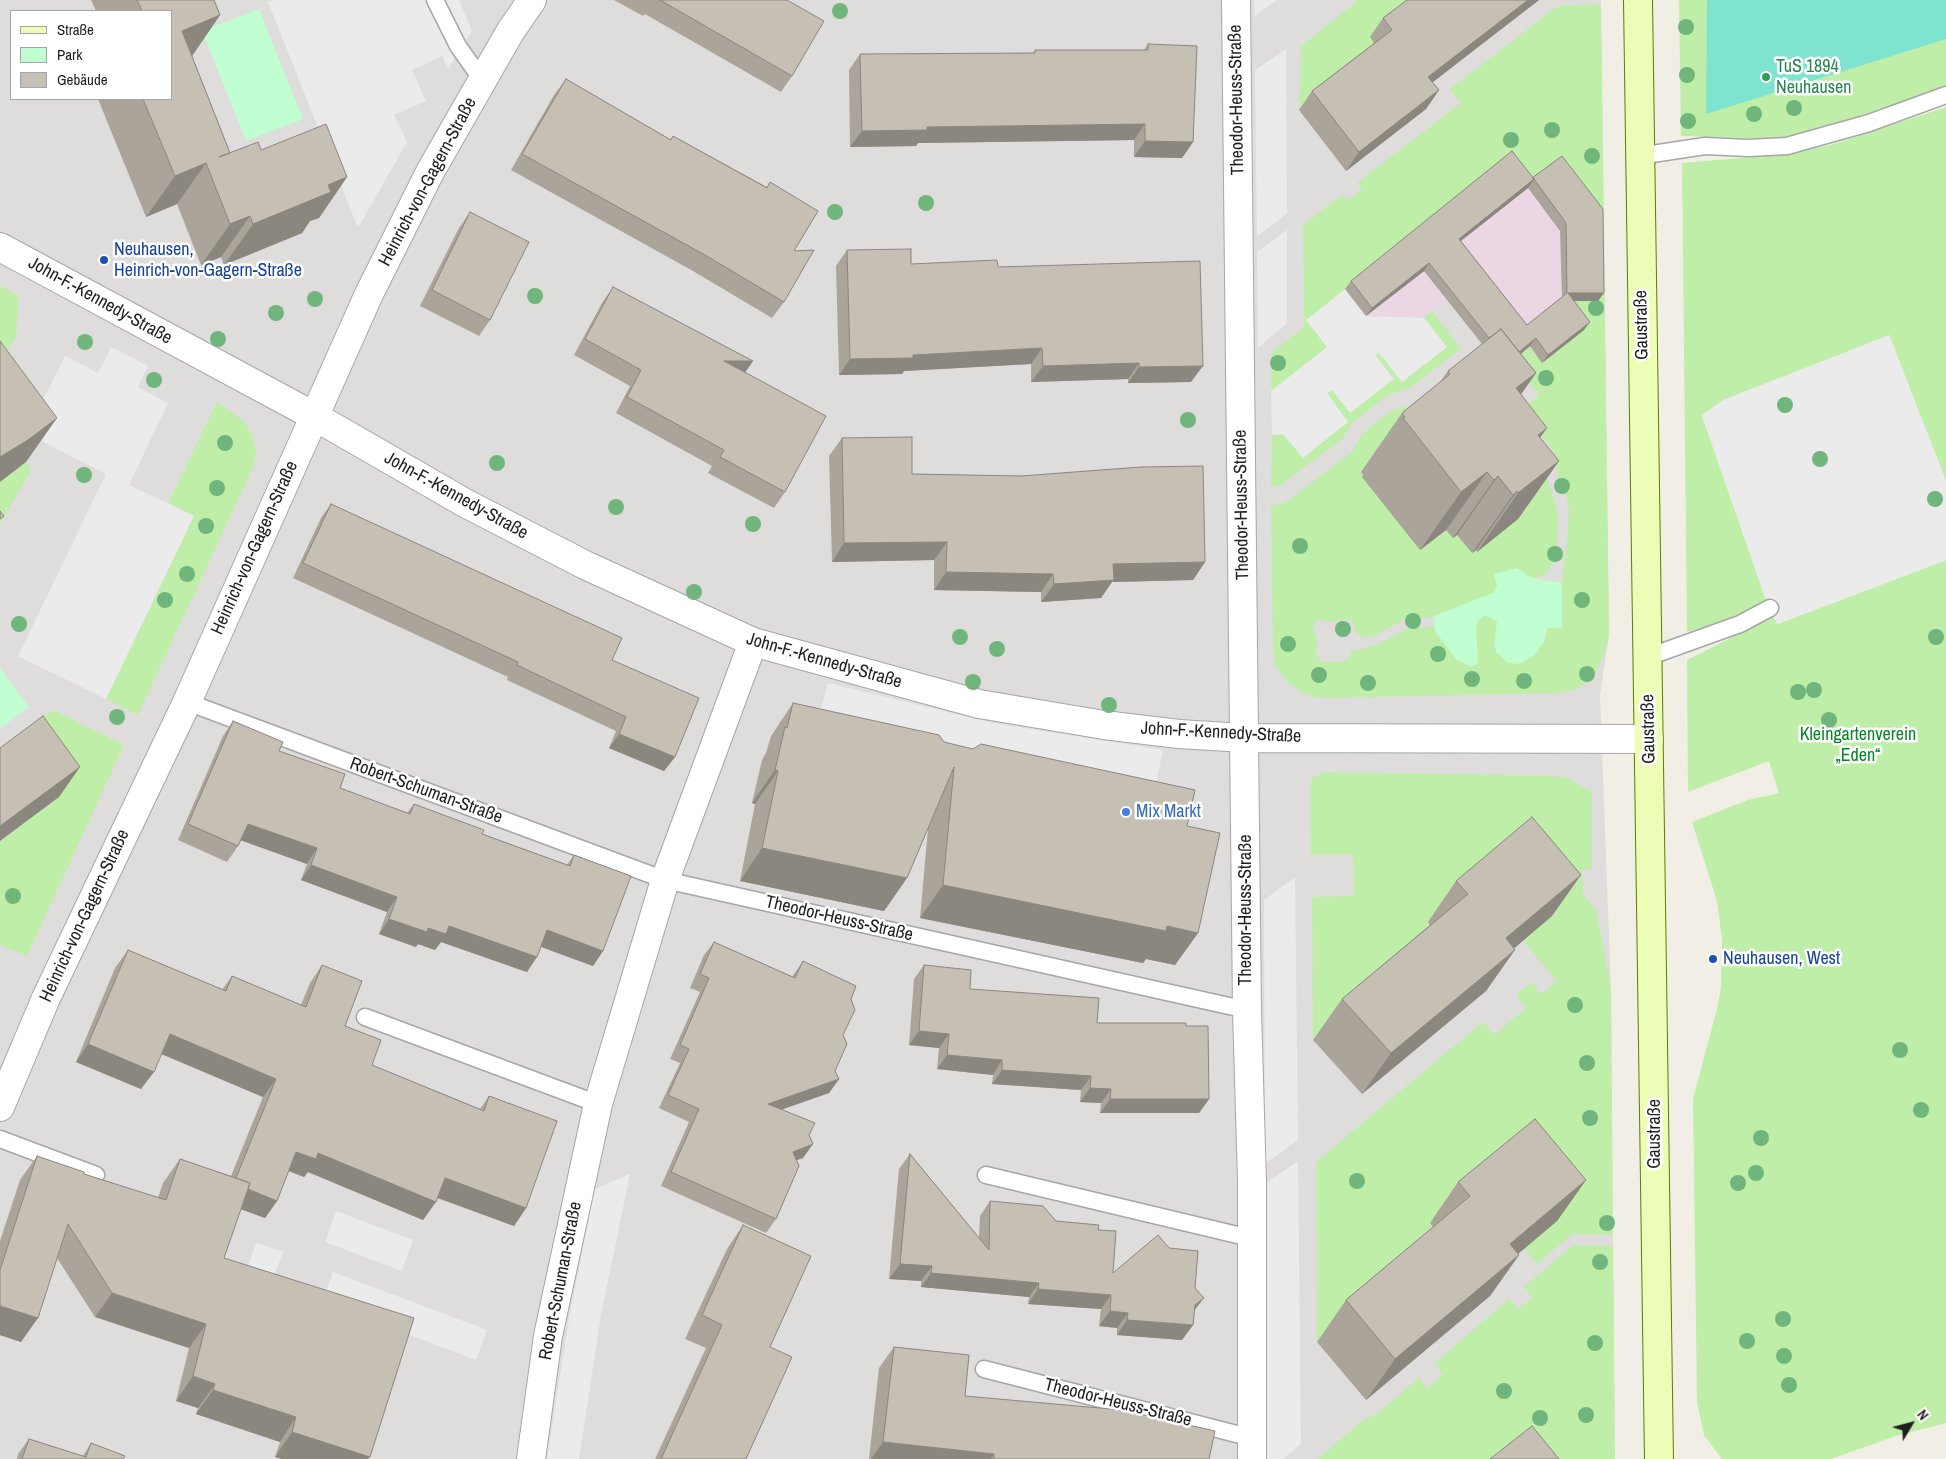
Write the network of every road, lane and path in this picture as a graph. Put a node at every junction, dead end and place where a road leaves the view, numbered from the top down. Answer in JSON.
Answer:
{"nodes":[{"id":1,"x":435,"y":0,"type":"edge"},
{"id":2,"x":532,"y":0,"type":"edge"},
{"id":3,"x":1236,"y":0,"type":"edge"},
{"id":4,"x":1638,"y":0,"type":"edge"},
{"id":5,"x":482,"y":80,"type":"junction"},
{"id":6,"x":1946,"y":95,"type":"edge"},
{"id":7,"x":1640,"y":156,"type":"junction"},
{"id":8,"x":0,"y":248,"type":"edge"},
{"id":9,"x":314,"y":416,"type":"junction"},
{"id":10,"x":1770,"y":608,"type":"dead end"},
{"id":11,"x":753,"y":642,"type":"junction"},
{"id":12,"x":1648,"y":657,"type":"junction"},
{"id":13,"x":187,"y":702,"type":"junction"},
{"id":14,"x":1245,"y":738,"type":"junction"},
{"id":15,"x":1649,"y":739,"type":"junction"},
{"id":16,"x":665,"y":880,"type":"junction"},
{"id":17,"x":1247,"y":1010,"type":"junction"},
{"id":18,"x":365,"y":1017,"type":"dead end"},
{"id":19,"x":598,"y":1104,"type":"junction"},
{"id":20,"x":0,"y":1107,"type":"edge"},
{"id":21,"x":0,"y":1139,"type":"edge"},
{"id":22,"x":986,"y":1174,"type":"dead end"},
{"id":23,"x":96,"y":1175,"type":"dead end"},
{"id":24,"x":1250,"y":1238,"type":"junction"},
{"id":25,"x":984,"y":1369,"type":"dead end"},
{"id":26,"x":1252,"y":1449,"type":"edge"},
{"id":27,"x":531,"y":1459,"type":"edge"},
{"id":28,"x":1659,"y":1459,"type":"edge"}],
"edges":[{"from":1,"to":5,"type":"lane"},
{"from":2,"to":5,"type":"street","name":"Heinrich-von-Gagern-Straße"},
{"from":3,"to":14,"type":"street","name":"Theodor-Heuss-Straße"},
{"from":4,"to":7,"type":"main road","name":"Gaustraße"},
{"from":5,"to":9,"type":"street","name":"Heinrich-von-Gagern-Straße"},
{"from":6,"to":7,"type":"lane"},
{"from":7,"to":12,"type":"main road","name":"Gaustraße"},
{"from":8,"to":9,"type":"street","name":"John-F.-Kennedy-Straße"},
{"from":9,"to":11,"type":"street","name":"John-F.-Kennedy-Straße"},
{"from":9,"to":13,"type":"street","name":"Heinrich-von-Gagern-Straße"},
{"from":10,"to":12,"type":"lane"},
{"from":11,"to":14,"type":"street","name":"John-F.-Kennedy-Straße"},
{"from":11,"to":16,"type":"street","name":"Robert-Schuman-Straße"},
{"from":12,"to":15,"type":"main road","name":"Gaustraße"},
{"from":13,"to":16,"type":"lane","name":"Robert-Schuman-Straße"},
{"from":13,"to":20,"type":"street","name":"Heinrich-von-Gagern-Straße"},
{"from":14,"to":15,"type":"street","name":"John-F.-Kennedy-Straße"},
{"from":14,"to":17,"type":"street","name":"Theodor-Heuss-Straße"},
{"from":15,"to":28,"type":"main road","name":"Gaustraße"},
{"from":16,"to":17,"type":"lane","name":"Theodor-Heuss-Straße"},
{"from":16,"to":19,"type":"street","name":"Robert-Schuman-Straße"},
{"from":17,"to":24,"type":"street","name":"Theodor-Heuss-Straße"},
{"from":18,"to":19,"type":"lane"},
{"from":19,"to":27,"type":"street","name":"Robert-Schuman-Straße"},
{"from":21,"to":23,"type":"lane"},
{"from":22,"to":24,"type":"lane"},
{"from":24,"to":26,"type":"street","name":"Theodor-Heuss-Straße"},
{"from":25,"to":26,"type":"lane","name":"Theodor-Heuss-Straße"}]}
